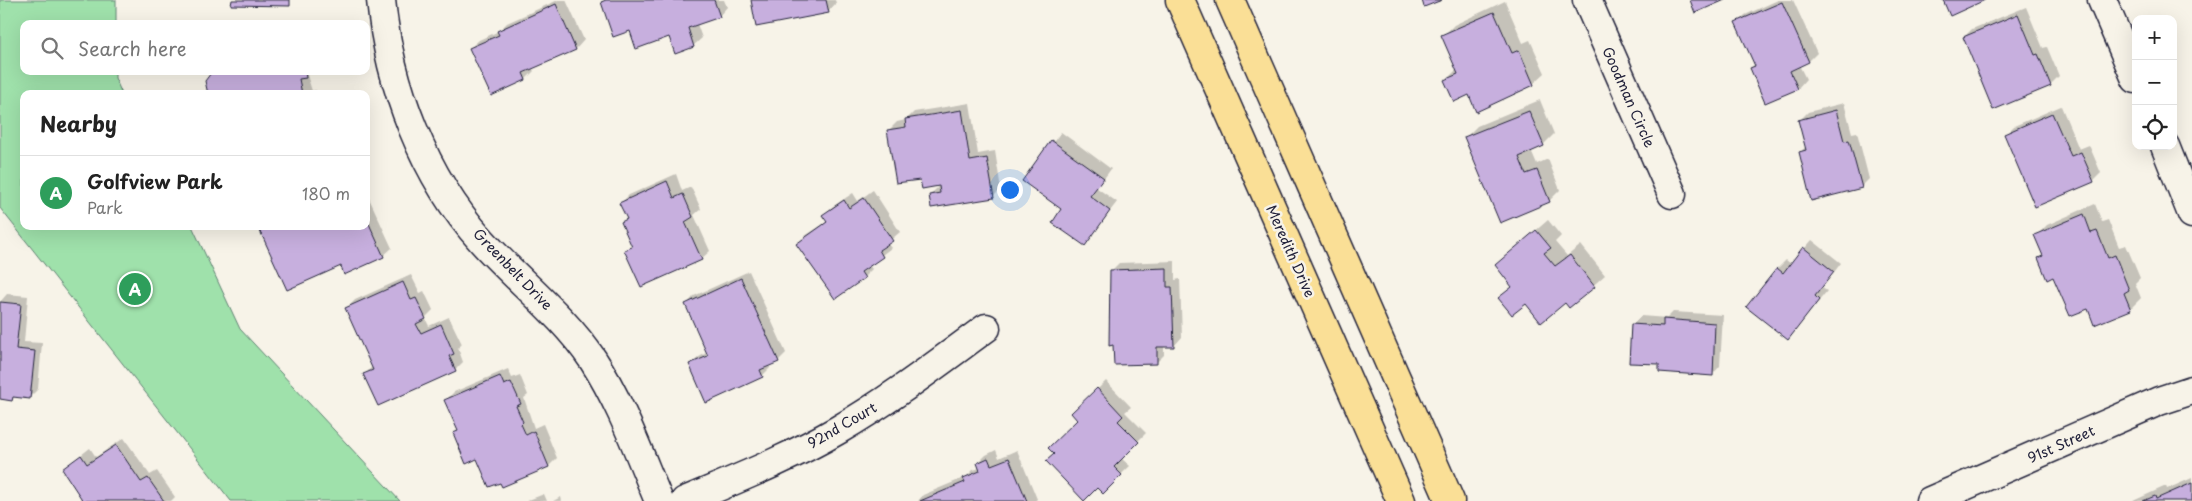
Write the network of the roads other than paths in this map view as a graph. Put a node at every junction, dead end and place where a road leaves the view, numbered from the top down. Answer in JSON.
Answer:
{"nodes":[{"id":1,"x":382,"y":0,"type":"edge"},
{"id":2,"x":1180,"y":0,"type":"edge"},
{"id":3,"x":1230,"y":0,"type":"edge"},
{"id":4,"x":1587,"y":0,"type":"edge"},
{"id":5,"x":2102,"y":0,"type":"edge"},
{"id":6,"x":2132,"y":70,"type":"edge"},
{"id":7,"x":2167,"y":150,"type":"edge"},
{"id":8,"x":1672,"y":194,"type":"dead end"},
{"id":9,"x":2192,"y":214,"type":"edge"},
{"id":10,"x":986,"y":328,"type":"dead end"},
{"id":11,"x":2192,"y":390,"type":"edge"},
{"id":12,"x":659,"y":501,"type":"edge"},
{"id":13,"x":685,"y":501,"type":"edge"},
{"id":14,"x":1401,"y":501,"type":"edge"},
{"id":15,"x":1450,"y":501,"type":"edge"},
{"id":16,"x":1930,"y":501,"type":"edge"}],
"edges":[{"from":1,"to":12,"type":"street","name":"Greenbelt Drive"},
{"from":2,"to":14,"type":"main road","name":"Meredith Drive"},
{"from":3,"to":15,"type":"main road"},
{"from":4,"to":8,"type":"street","name":"Goodman Circle"},
{"from":5,"to":6,"type":"street"},
{"from":7,"to":9,"type":"street"},
{"from":10,"to":13,"type":"street","name":"92nd Court"},
{"from":11,"to":16,"type":"street","name":"91st Street"}]}
